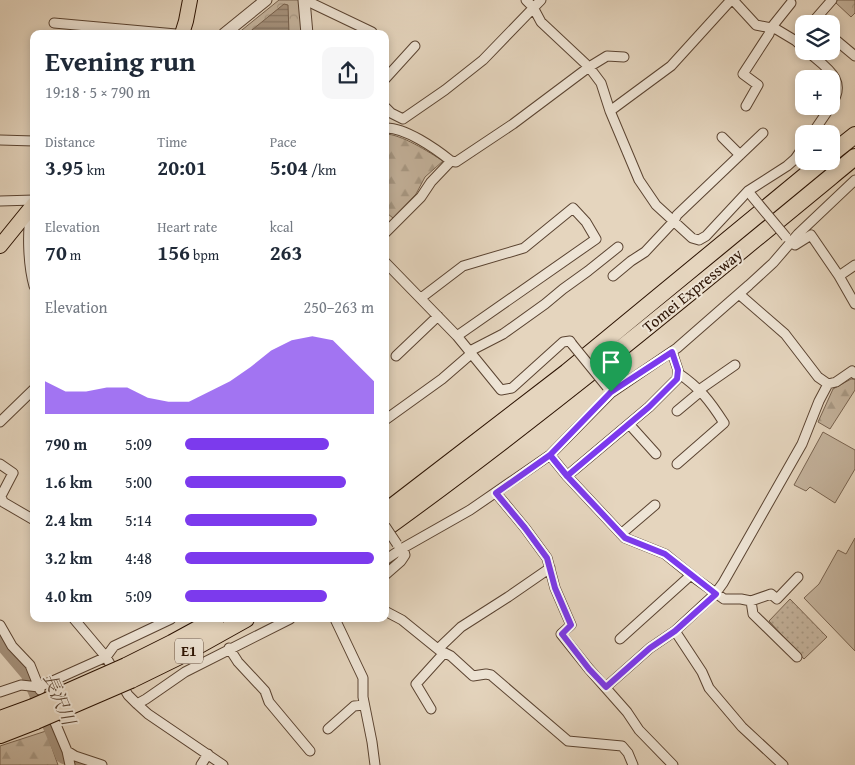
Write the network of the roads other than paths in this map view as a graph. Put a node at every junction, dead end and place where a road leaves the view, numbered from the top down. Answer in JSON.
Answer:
{"nodes":[{"id":1,"x":190,"y":0,"type":"edge"},
{"id":2,"x":266,"y":0,"type":"edge"},
{"id":3,"x":305,"y":0,"type":"edge"},
{"id":4,"x":526,"y":0,"type":"edge"},
{"id":5,"x":541,"y":0,"type":"edge"},
{"id":6,"x":732,"y":0,"type":"edge"},
{"id":7,"x":832,"y":0,"type":"edge"},
{"id":8,"x":791,"y":3,"type":"dead end"},
{"id":9,"x":533,"y":7,"type":"junction"},
{"id":10,"x":820,"y":15,"type":"edge"},
{"id":11,"x":54,"y":23,"type":"dead end"},
{"id":12,"x":771,"y":28,"type":"junction"},
{"id":13,"x":132,"y":30,"type":"edge"},
{"id":14,"x":183,"y":30,"type":"edge"},
{"id":15,"x":229,"y":30,"type":"edge"},
{"id":16,"x":307,"y":30,"type":"edge"},
{"id":17,"x":368,"y":30,"type":"edge"},
{"id":18,"x":795,"y":40,"type":"edge"},
{"id":19,"x":840,"y":44,"type":"edge"},
{"id":20,"x":415,"y":46,"type":"dead end"},
{"id":21,"x":855,"y":56,"type":"edge"},
{"id":22,"x":624,"y":57,"type":"dead end"},
{"id":23,"x":817,"y":60,"type":"edge"},
{"id":24,"x":589,"y":67,"type":"junction"},
{"id":25,"x":829,"y":70,"type":"edge"},
{"id":26,"x":389,"y":75,"type":"edge"},
{"id":27,"x":746,"y":106,"type":"dead end"},
{"id":28,"x":389,"y":111,"type":"edge"},
{"id":29,"x":610,"y":111,"type":"junction"},
{"id":30,"x":403,"y":119,"type":"junction"},
{"id":31,"x":389,"y":128,"type":"edge"},
{"id":32,"x":763,"y":132,"type":"dead end"},
{"id":33,"x":855,"y":135,"type":"edge"},
{"id":34,"x":722,"y":137,"type":"dead end"},
{"id":35,"x":0,"y":140,"type":"edge"},
{"id":36,"x":30,"y":141,"type":"edge"},
{"id":37,"x":840,"y":147,"type":"edge"},
{"id":38,"x":740,"y":155,"type":"junction"},
{"id":39,"x":855,"y":157,"type":"edge"},
{"id":40,"x":795,"y":158,"type":"edge"},
{"id":41,"x":451,"y":161,"type":"junction"},
{"id":42,"x":812,"y":170,"type":"edge"},
{"id":43,"x":855,"y":180,"type":"edge"},
{"id":44,"x":855,"y":190,"type":"edge"},
{"id":45,"x":750,"y":193,"type":"junction"},
{"id":46,"x":836,"y":198,"type":"junction"},
{"id":47,"x":0,"y":201,"type":"edge"},
{"id":48,"x":30,"y":204,"type":"edge"},
{"id":49,"x":30,"y":208,"type":"edge"},
{"id":50,"x":30,"y":215,"type":"edge"},
{"id":51,"x":674,"y":221,"type":"junction"},
{"id":52,"x":389,"y":229,"type":"edge"},
{"id":53,"x":788,"y":240,"type":"junction"},
{"id":54,"x":0,"y":246,"type":"edge"},
{"id":55,"x":618,"y":246,"type":"dead end"},
{"id":56,"x":855,"y":265,"type":"edge"},
{"id":57,"x":389,"y":266,"type":"edge"},
{"id":58,"x":30,"y":267,"type":"edge"},
{"id":59,"x":613,"y":276,"type":"dead end"},
{"id":60,"x":839,"y":276,"type":"junction"},
{"id":61,"x":739,"y":294,"type":"junction"},
{"id":62,"x":421,"y":298,"type":"junction"},
{"id":63,"x":855,"y":304,"type":"edge"},
{"id":64,"x":438,"y":316,"type":"junction"},
{"id":65,"x":457,"y":336,"type":"junction"},
{"id":66,"x":471,"y":352,"type":"junction"},
{"id":67,"x":672,"y":352,"type":"junction"},
{"id":68,"x":396,"y":356,"type":"dead end"},
{"id":69,"x":735,"y":365,"type":"dead end"},
{"id":70,"x":678,"y":373,"type":"junction"},
{"id":71,"x":855,"y":374,"type":"edge"},
{"id":72,"x":828,"y":384,"type":"junction"},
{"id":73,"x":609,"y":390,"type":"junction"},
{"id":74,"x":700,"y":391,"type":"junction"},
{"id":75,"x":30,"y":392,"type":"edge"},
{"id":76,"x":25,"y":396,"type":"junction"},
{"id":77,"x":30,"y":399,"type":"edge"},
{"id":78,"x":677,"y":411,"type":"dead end"},
{"id":79,"x":389,"y":417,"type":"edge"},
{"id":80,"x":0,"y":422,"type":"edge"},
{"id":81,"x":629,"y":424,"type":"junction"},
{"id":82,"x":656,"y":454,"type":"dead end"},
{"id":83,"x":550,"y":455,"type":"junction"},
{"id":84,"x":0,"y":464,"type":"edge"},
{"id":85,"x":677,"y":464,"type":"dead end"},
{"id":86,"x":567,"y":476,"type":"junction"},
{"id":87,"x":496,"y":493,"type":"junction"},
{"id":88,"x":655,"y":505,"type":"dead end"},
{"id":89,"x":389,"y":509,"type":"edge"},
{"id":90,"x":30,"y":518,"type":"edge"},
{"id":91,"x":389,"y":525,"type":"edge"},
{"id":92,"x":389,"y":533,"type":"edge"},
{"id":93,"x":622,"y":534,"type":"junction"},
{"id":94,"x":400,"y":547,"type":"junction"},
{"id":95,"x":389,"y":557,"type":"edge"},
{"id":96,"x":550,"y":568,"type":"junction"},
{"id":97,"x":389,"y":572,"type":"edge"},
{"id":98,"x":691,"y":575,"type":"junction"},
{"id":99,"x":798,"y":577,"type":"dead end"},
{"id":100,"x":716,"y":594,"type":"junction"},
{"id":101,"x":751,"y":601,"type":"junction"},
{"id":102,"x":389,"y":613,"type":"edge"},
{"id":103,"x":77,"y":622,"type":"edge"},
{"id":104,"x":165,"y":622,"type":"edge"},
{"id":105,"x":210,"y":622,"type":"edge"},
{"id":106,"x":241,"y":622,"type":"edge"},
{"id":107,"x":284,"y":622,"type":"edge"},
{"id":108,"x":336,"y":622,"type":"edge"},
{"id":109,"x":0,"y":624,"type":"edge"},
{"id":110,"x":675,"y":631,"type":"junction"},
{"id":111,"x":620,"y":639,"type":"dead end"},
{"id":112,"x":230,"y":648,"type":"junction"},
{"id":113,"x":441,"y":651,"type":"junction"},
{"id":114,"x":106,"y":656,"type":"junction"},
{"id":115,"x":797,"y":657,"type":"dead end"},
{"id":116,"x":128,"y":673,"type":"junction"},
{"id":117,"x":39,"y":687,"type":"junction"},
{"id":118,"x":606,"y":687,"type":"junction"},
{"id":119,"x":0,"y":692,"type":"edge"},
{"id":120,"x":137,"y":704,"type":"junction"},
{"id":121,"x":364,"y":705,"type":"junction"},
{"id":122,"x":431,"y":709,"type":"dead end"},
{"id":123,"x":34,"y":714,"type":"junction"},
{"id":124,"x":0,"y":719,"type":"edge"},
{"id":125,"x":328,"y":729,"type":"dead end"},
{"id":126,"x":0,"y":735,"type":"edge"},
{"id":127,"x":310,"y":751,"type":"dead end"},
{"id":128,"x":67,"y":752,"type":"junction"},
{"id":129,"x":208,"y":754,"type":"junction"},
{"id":130,"x":70,"y":765,"type":"edge"},
{"id":131,"x":102,"y":765,"type":"edge"},
{"id":132,"x":201,"y":765,"type":"edge"},
{"id":133,"x":224,"y":765,"type":"edge"},
{"id":134,"x":374,"y":765,"type":"edge"},
{"id":135,"x":633,"y":765,"type":"edge"},
{"id":136,"x":673,"y":765,"type":"edge"},
{"id":137,"x":783,"y":765,"type":"edge"}],
"edges":[{"from":1,"to":14,"type":"main road"},
{"from":2,"to":15,"type":"street"},
{"from":3,"to":16,"type":"street"},
{"from":3,"to":17,"type":"street"},
{"from":4,"to":9,"type":"street"},
{"from":5,"to":9,"type":"street"},
{"from":6,"to":12,"type":"street"},
{"from":6,"to":29,"type":"street"},
{"from":7,"to":10,"type":"street"},
{"from":8,"to":12,"type":"street"},
{"from":9,"to":24,"type":"street"},
{"from":9,"to":30,"type":"street"},
{"from":11,"to":13,"type":"street"},
{"from":12,"to":18,"type":"street"},
{"from":12,"to":27,"type":"street"},
{"from":19,"to":21,"type":"street"},
{"from":20,"to":26,"type":"street"},
{"from":22,"to":24,"type":"street"},
{"from":23,"to":25,"type":"street"},
{"from":24,"to":29,"type":"street"},
{"from":24,"to":41,"type":"street"},
{"from":28,"to":30,"type":"street"},
{"from":29,"to":51,"type":"street"},
{"from":30,"to":31,"type":"street"},
{"from":31,"to":41,"type":"street"},
{"from":32,"to":38,"type":"street"},
{"from":33,"to":37,"type":"highway"},
{"from":34,"to":38,"type":"street"},
{"from":35,"to":36,"type":"street"},
{"from":38,"to":51,"type":"street"},
{"from":39,"to":91,"type":"highway","name":"Tomei Expressway"},
{"from":40,"to":45,"type":"street"},
{"from":41,"to":52,"type":"street"},
{"from":42,"to":89,"type":"highway","name":"Tomei Expressway"},
{"from":43,"to":46,"type":"street"},
{"from":44,"to":46,"type":"street"},
{"from":45,"to":51,"type":"street"},
{"from":45,"to":53,"type":"street","bridge":true},
{"from":46,"to":53,"type":"street"},
{"from":47,"to":48,"type":"street"},
{"from":49,"to":54,"type":"main road"},
{"from":50,"to":58,"type":"street"},
{"from":51,"to":59,"type":"street"},
{"from":53,"to":60,"type":"street"},
{"from":53,"to":61,"type":"street"},
{"from":55,"to":66,"type":"street"},
{"from":56,"to":60,"type":"street"},
{"from":57,"to":62,"type":"street"},
{"from":60,"to":63,"type":"street"},
{"from":61,"to":67,"type":"street"},
{"from":61,"to":72,"type":"street"},
{"from":62,"to":64,"type":"street"},
{"from":62,"to":65,"type":"street"},
{"from":64,"to":65,"type":"street"},
{"from":64,"to":68,"type":"street"},
{"from":65,"to":66,"type":"street"},
{"from":66,"to":73,"type":"street","bridge":true},
{"from":66,"to":79,"type":"street"},
{"from":67,"to":70,"type":"street"},
{"from":67,"to":73,"type":"street"},
{"from":69,"to":74,"type":"street"},
{"from":70,"to":74,"type":"street"},
{"from":70,"to":81,"type":"street"},
{"from":71,"to":72,"type":"street"},
{"from":72,"to":100,"type":"street"},
{"from":73,"to":83,"type":"street"},
{"from":74,"to":78,"type":"street"},
{"from":74,"to":85,"type":"street"},
{"from":75,"to":76,"type":"street"},
{"from":76,"to":77,"type":"street"},
{"from":76,"to":80,"type":"street"},
{"from":81,"to":82,"type":"street"},
{"from":81,"to":86,"type":"street"},
{"from":83,"to":86,"type":"street"},
{"from":83,"to":87,"type":"street"},
{"from":84,"to":90,"type":"street"},
{"from":86,"to":93,"type":"street"},
{"from":87,"to":94,"type":"street"},
{"from":87,"to":96,"type":"street"},
{"from":88,"to":93,"type":"street"},
{"from":92,"to":94,"type":"street","bridge":true},
{"from":93,"to":98,"type":"street"},
{"from":94,"to":95,"type":"street"},
{"from":94,"to":97,"type":"street"},
{"from":96,"to":113,"type":"street"},
{"from":96,"to":118,"type":"street"},
{"from":98,"to":100,"type":"street"},
{"from":98,"to":111,"type":"street"},
{"from":99,"to":101,"type":"street"},
{"from":100,"to":101,"type":"street"},
{"from":100,"to":110,"type":"street"},
{"from":101,"to":115,"type":"street"},
{"from":102,"to":113,"type":"street"},
{"from":103,"to":114,"type":"street"},
{"from":104,"to":114,"type":"street"},
{"from":105,"to":116,"type":"highway","number":"E1"},
{"from":106,"to":116,"type":"highway","number":"E1"},
{"from":107,"to":112,"type":"street"},
{"from":108,"to":121,"type":"street"},
{"from":109,"to":117,"type":"street"},
{"from":110,"to":118,"type":"street"},
{"from":110,"to":137,"type":"street"},
{"from":112,"to":120,"type":"street"},
{"from":112,"to":127,"type":"street"},
{"from":113,"to":122,"type":"street"},
{"from":113,"to":135,"type":"street"},
{"from":114,"to":117,"type":"street"},
{"from":114,"to":120,"type":"street"},
{"from":116,"to":123,"type":"highway","number":"E1","bridge":true},
{"from":117,"to":119,"type":"street"},
{"from":117,"to":128,"type":"street"},
{"from":118,"to":136,"type":"street"},
{"from":120,"to":129,"type":"street"},
{"from":121,"to":125,"type":"street"},
{"from":121,"to":134,"type":"street"},
{"from":123,"to":124,"type":"highway","number":"E1"},
{"from":123,"to":126,"type":"highway","number":"E1"},
{"from":128,"to":130,"type":"street"},
{"from":128,"to":131,"type":"street"},
{"from":129,"to":132,"type":"street"},
{"from":129,"to":133,"type":"street"}]}
